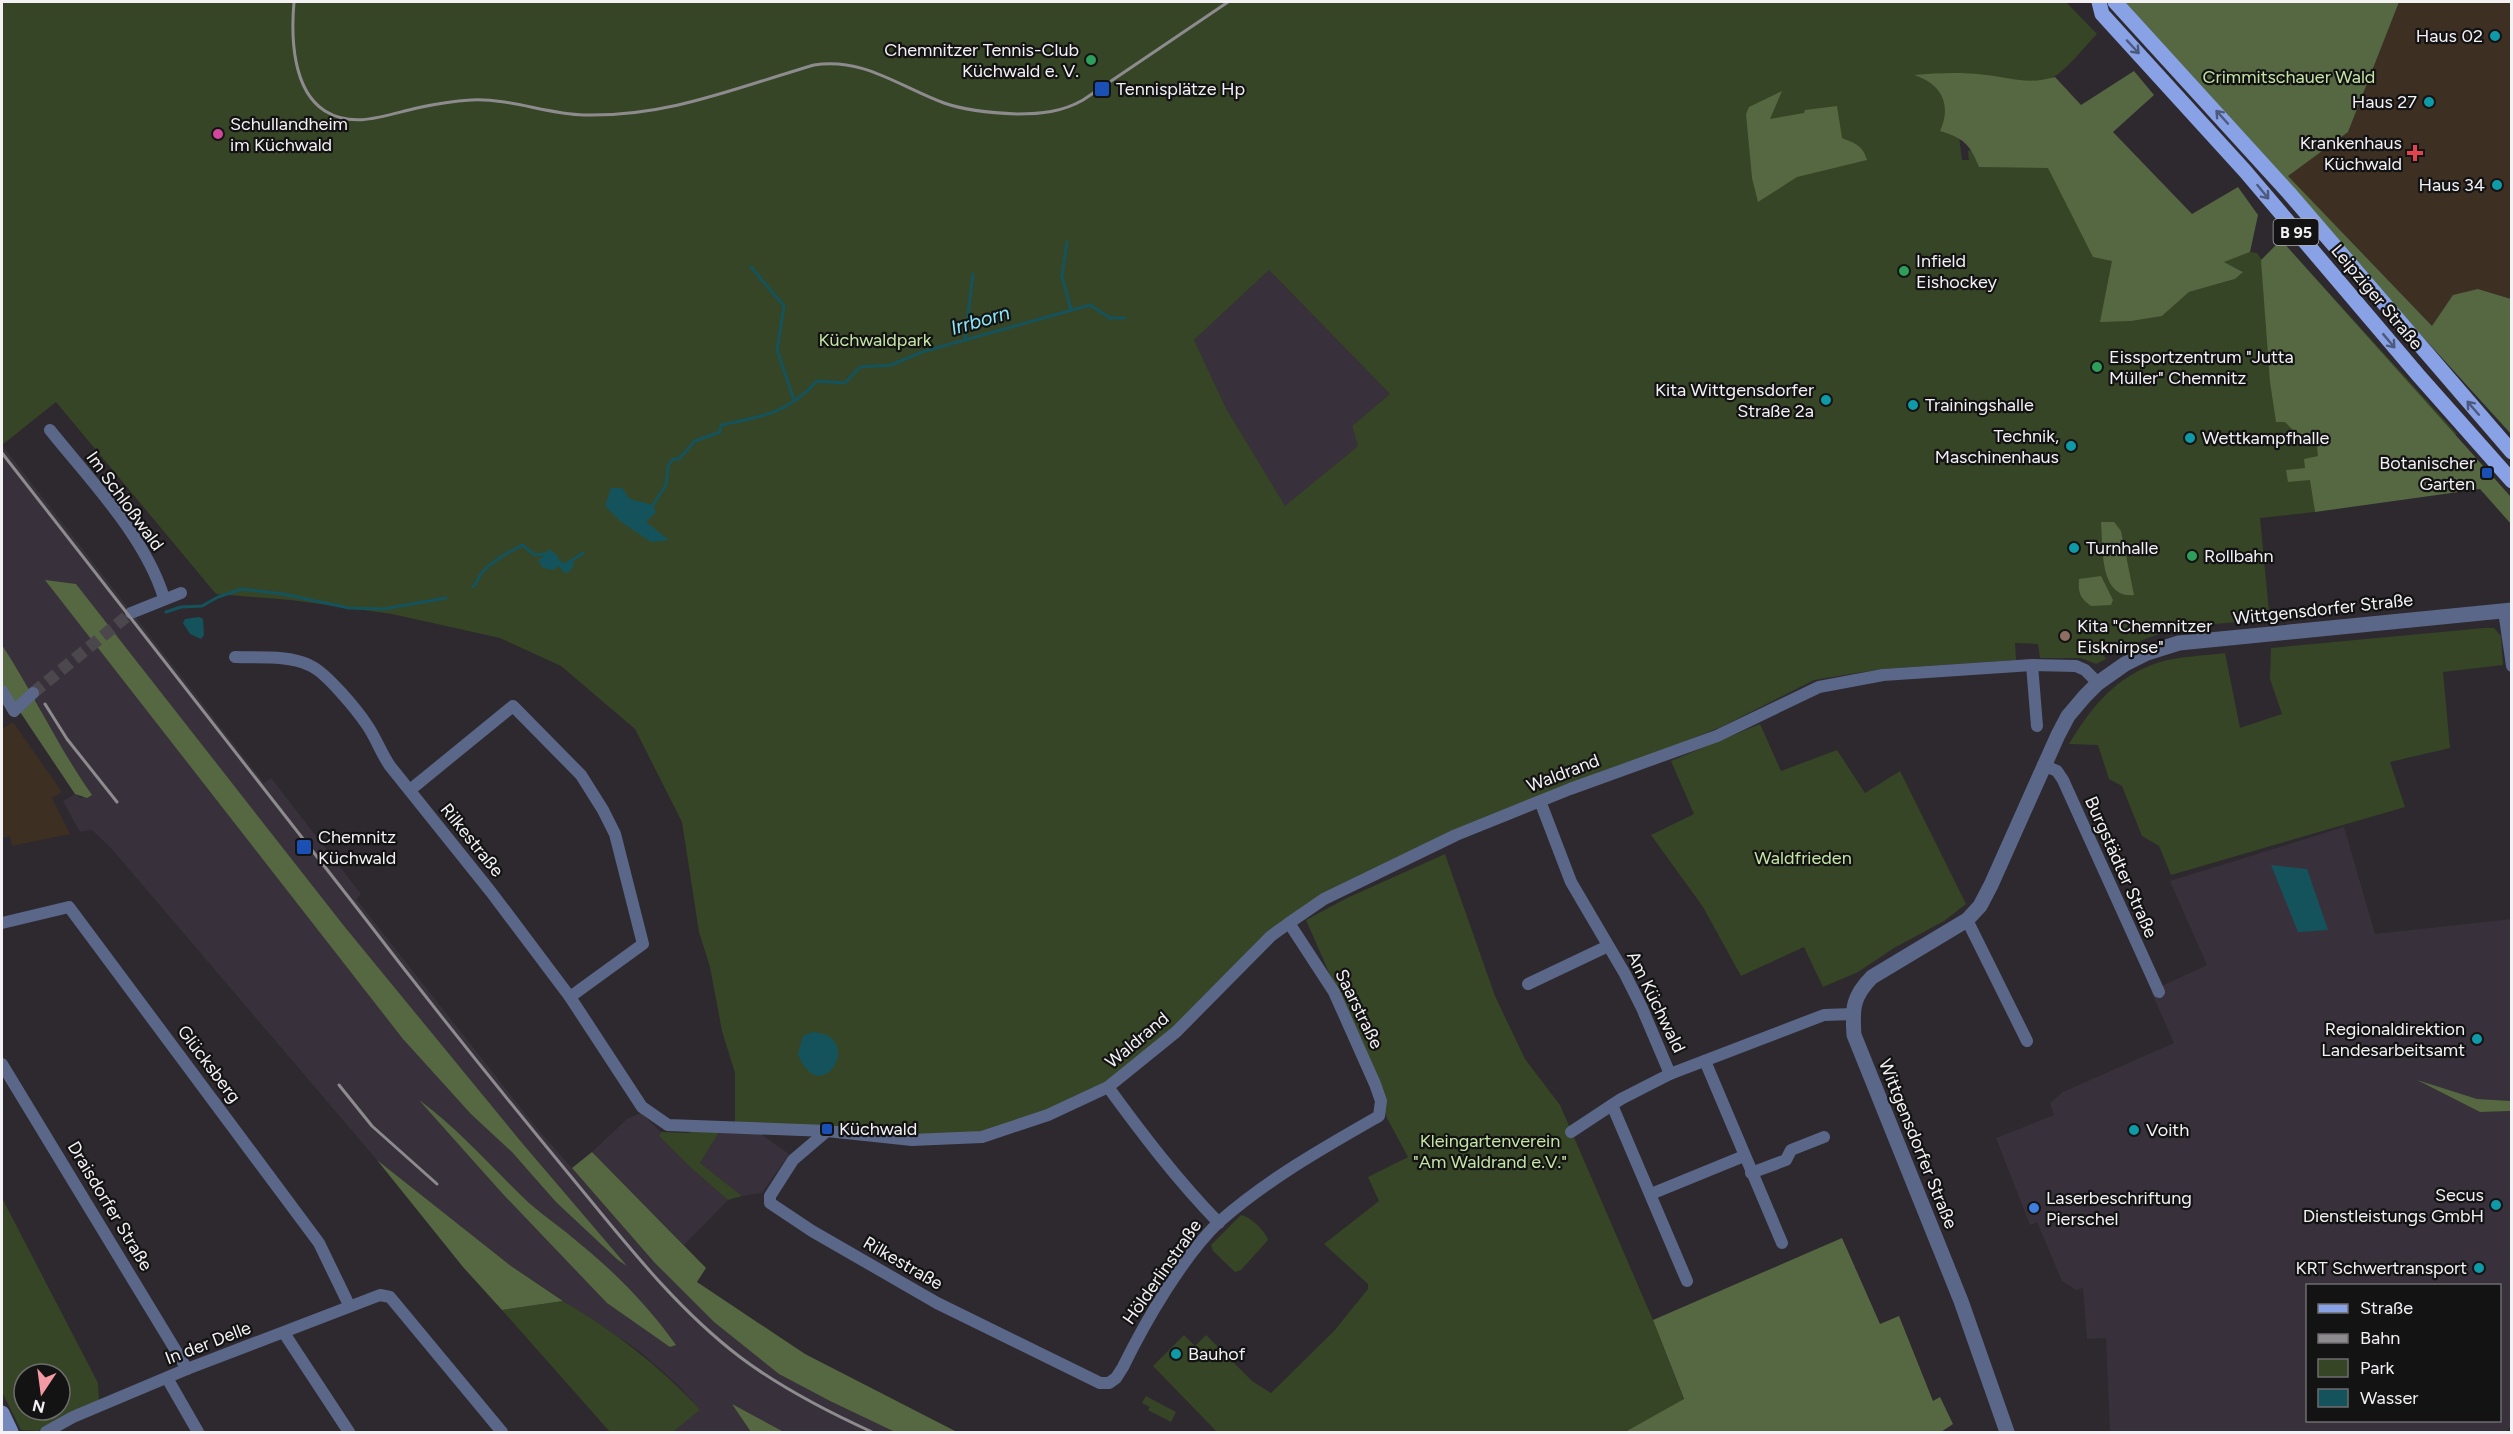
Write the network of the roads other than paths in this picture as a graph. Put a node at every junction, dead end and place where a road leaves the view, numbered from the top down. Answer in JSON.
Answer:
{"nodes":[{"id":1,"x":2099,"y":2,"type":"edge"},
{"id":2,"x":2115,"y":2,"type":"edge"},
{"id":3,"x":50,"y":430,"type":"dead end"},
{"id":4,"x":2511,"y":452,"type":"edge"},
{"id":5,"x":2511,"y":481,"type":"edge"},
{"id":6,"x":181,"y":593,"type":"dead end"},
{"id":7,"x":164,"y":598,"type":"junction"},
{"id":8,"x":2507,"y":610,"type":"edge"},
{"id":9,"x":131,"y":613,"type":"tunnel mouth"},
{"id":10,"x":235,"y":657,"type":"dead end"},
{"id":11,"x":2032,"y":665,"type":"junction"},
{"id":12,"x":2511,"y":666,"type":"edge"},
{"id":13,"x":2098,"y":683,"type":"junction"},
{"id":14,"x":2,"y":691,"type":"edge"},
{"id":15,"x":33,"y":693,"type":"tunnel mouth"},
{"id":16,"x":2037,"y":726,"type":"dead end"},
{"id":17,"x":2043,"y":765,"type":"junction"},
{"id":18,"x":410,"y":790,"type":"junction"},
{"id":19,"x":1540,"y":801,"type":"junction"},
{"id":20,"x":1967,"y":920,"type":"junction"},
{"id":21,"x":2,"y":923,"type":"edge"},
{"id":22,"x":1289,"y":923,"type":"junction"},
{"id":23,"x":1608,"y":946,"type":"junction"},
{"id":24,"x":1528,"y":984,"type":"dead end"},
{"id":25,"x":2159,"y":992,"type":"dead end"},
{"id":26,"x":570,"y":997,"type":"junction"},
{"id":27,"x":1853,"y":1014,"type":"junction"},
{"id":28,"x":2027,"y":1041,"type":"dead end"},
{"id":29,"x":1705,"y":1061,"type":"junction"},
{"id":30,"x":2,"y":1064,"type":"edge"},
{"id":31,"x":1670,"y":1074,"type":"junction"},
{"id":32,"x":1108,"y":1088,"type":"junction"},
{"id":33,"x":1612,"y":1105,"type":"junction"},
{"id":34,"x":642,"y":1107,"type":"joint"},
{"id":35,"x":1379,"y":1116,"type":"joint"},
{"id":36,"x":827,"y":1131,"type":"junction"},
{"id":37,"x":1571,"y":1132,"type":"dead end"},
{"id":38,"x":1824,"y":1137,"type":"dead end"},
{"id":39,"x":1744,"y":1156,"type":"junction"},
{"id":40,"x":1751,"y":1173,"type":"junction"},
{"id":41,"x":1651,"y":1194,"type":"junction"},
{"id":42,"x":1219,"y":1223,"type":"junction"},
{"id":43,"x":1782,"y":1243,"type":"dead end"},
{"id":44,"x":1687,"y":1281,"type":"dead end"},
{"id":45,"x":349,"y":1305,"type":"junction"},
{"id":46,"x":284,"y":1333,"type":"junction"},
{"id":47,"x":187,"y":1369,"type":"junction"},
{"id":48,"x":167,"y":1378,"type":"junction"},
{"id":49,"x":1109,"y":1383,"type":"joint"},
{"id":50,"x":2,"y":1413,"type":"edge"},
{"id":51,"x":11,"y":1432,"type":"edge"},
{"id":52,"x":46,"y":1432,"type":"edge"},
{"id":53,"x":198,"y":1432,"type":"edge"},
{"id":54,"x":349,"y":1432,"type":"edge"},
{"id":55,"x":502,"y":1432,"type":"edge"},
{"id":56,"x":2007,"y":1432,"type":"edge"}],
"edges":[{"from":1,"to":5,"type":"main road","name":"Leipziger Straße","number":"B 95","one_way":true},
{"from":4,"to":2,"type":"main road","name":"Leipziger Straße","number":"B 95","one_way":true},
{"from":3,"to":7,"type":"street","name":"Im Schloßwald"},
{"from":6,"to":7,"type":"street"},
{"from":7,"to":9,"type":"street"},
{"from":8,"to":12,"type":"street"},
{"from":8,"to":13,"type":"street","name":"Wittgensdorfer Straße"},
{"from":10,"to":18,"type":"street","name":"Rilkestraße"},
{"from":11,"to":13,"type":"street","name":"Waldrand"},
{"from":11,"to":16,"type":"street"},
{"from":11,"to":19,"type":"street","name":"Waldrand"},
{"from":13,"to":17,"type":"street","name":"Wittgensdorfer Straße"},
{"from":14,"to":15,"type":"street"},
{"from":17,"to":20,"type":"street","name":"Wittgensdorfer Straße"},
{"from":17,"to":25,"type":"street","name":"Burgstädter Straße"},
{"from":18,"to":26,"type":"street","name":"Rilkestraße"},
{"from":18,"to":26,"type":"street"},
{"from":19,"to":22,"type":"street","name":"Waldrand"},
{"from":19,"to":23,"type":"street","name":"Am Küchwald"},
{"from":20,"to":27,"type":"street","name":"Wittgensdorfer Straße"},
{"from":20,"to":28,"type":"street"},
{"from":21,"to":45,"type":"street","name":"Glücksberg"},
{"from":22,"to":32,"type":"street","name":"Waldrand"},
{"from":22,"to":35,"type":"street","name":"Saarstraße"},
{"from":23,"to":24,"type":"street","name":"Am Küchwald"},
{"from":23,"to":31,"type":"street","name":"Am Küchwald"},
{"from":26,"to":34,"type":"street","name":"Rilkestraße"},
{"from":27,"to":29,"type":"street","name":"Am Küchwald"},
{"from":27,"to":56,"type":"street","name":"Wittgensdorfer Straße"},
{"from":29,"to":31,"type":"street","name":"Am Küchwald"},
{"from":29,"to":39,"type":"street","name":"Am Küchwald"},
{"from":30,"to":47,"type":"street","name":"Draisdorfer Straße"},
{"from":31,"to":33,"type":"street","name":"Am Küchwald"},
{"from":32,"to":36,"type":"street","name":"Waldrand"},
{"from":32,"to":42,"type":"street","name":"Waldrand"},
{"from":33,"to":37,"type":"street","name":"Am Küchwald"},
{"from":33,"to":41,"type":"street"},
{"from":34,"to":36,"type":"street","name":"Waldrand"},
{"from":35,"to":42,"type":"street","name":"Hölderlinstraße"},
{"from":36,"to":49,"type":"street","name":"Rilkestraße"},
{"from":38,"to":40,"type":"street"},
{"from":39,"to":40,"type":"street","name":"Am Küchwald"},
{"from":39,"to":41,"type":"street"},
{"from":40,"to":43,"type":"street","name":"Am Küchwald"},
{"from":41,"to":44,"type":"street"},
{"from":42,"to":49,"type":"street","name":"Hölderlinstraße"},
{"from":45,"to":46,"type":"street","name":"In der Delle"},
{"from":45,"to":55,"type":"street","name":"In der Delle"},
{"from":46,"to":47,"type":"street","name":"In der Delle"},
{"from":46,"to":54,"type":"street"},
{"from":47,"to":48,"type":"street","name":"In der Delle"},
{"from":48,"to":52,"type":"street","name":"In der Delle"},
{"from":48,"to":53,"type":"street"},
{"from":50,"to":51,"type":"main road"}]}
